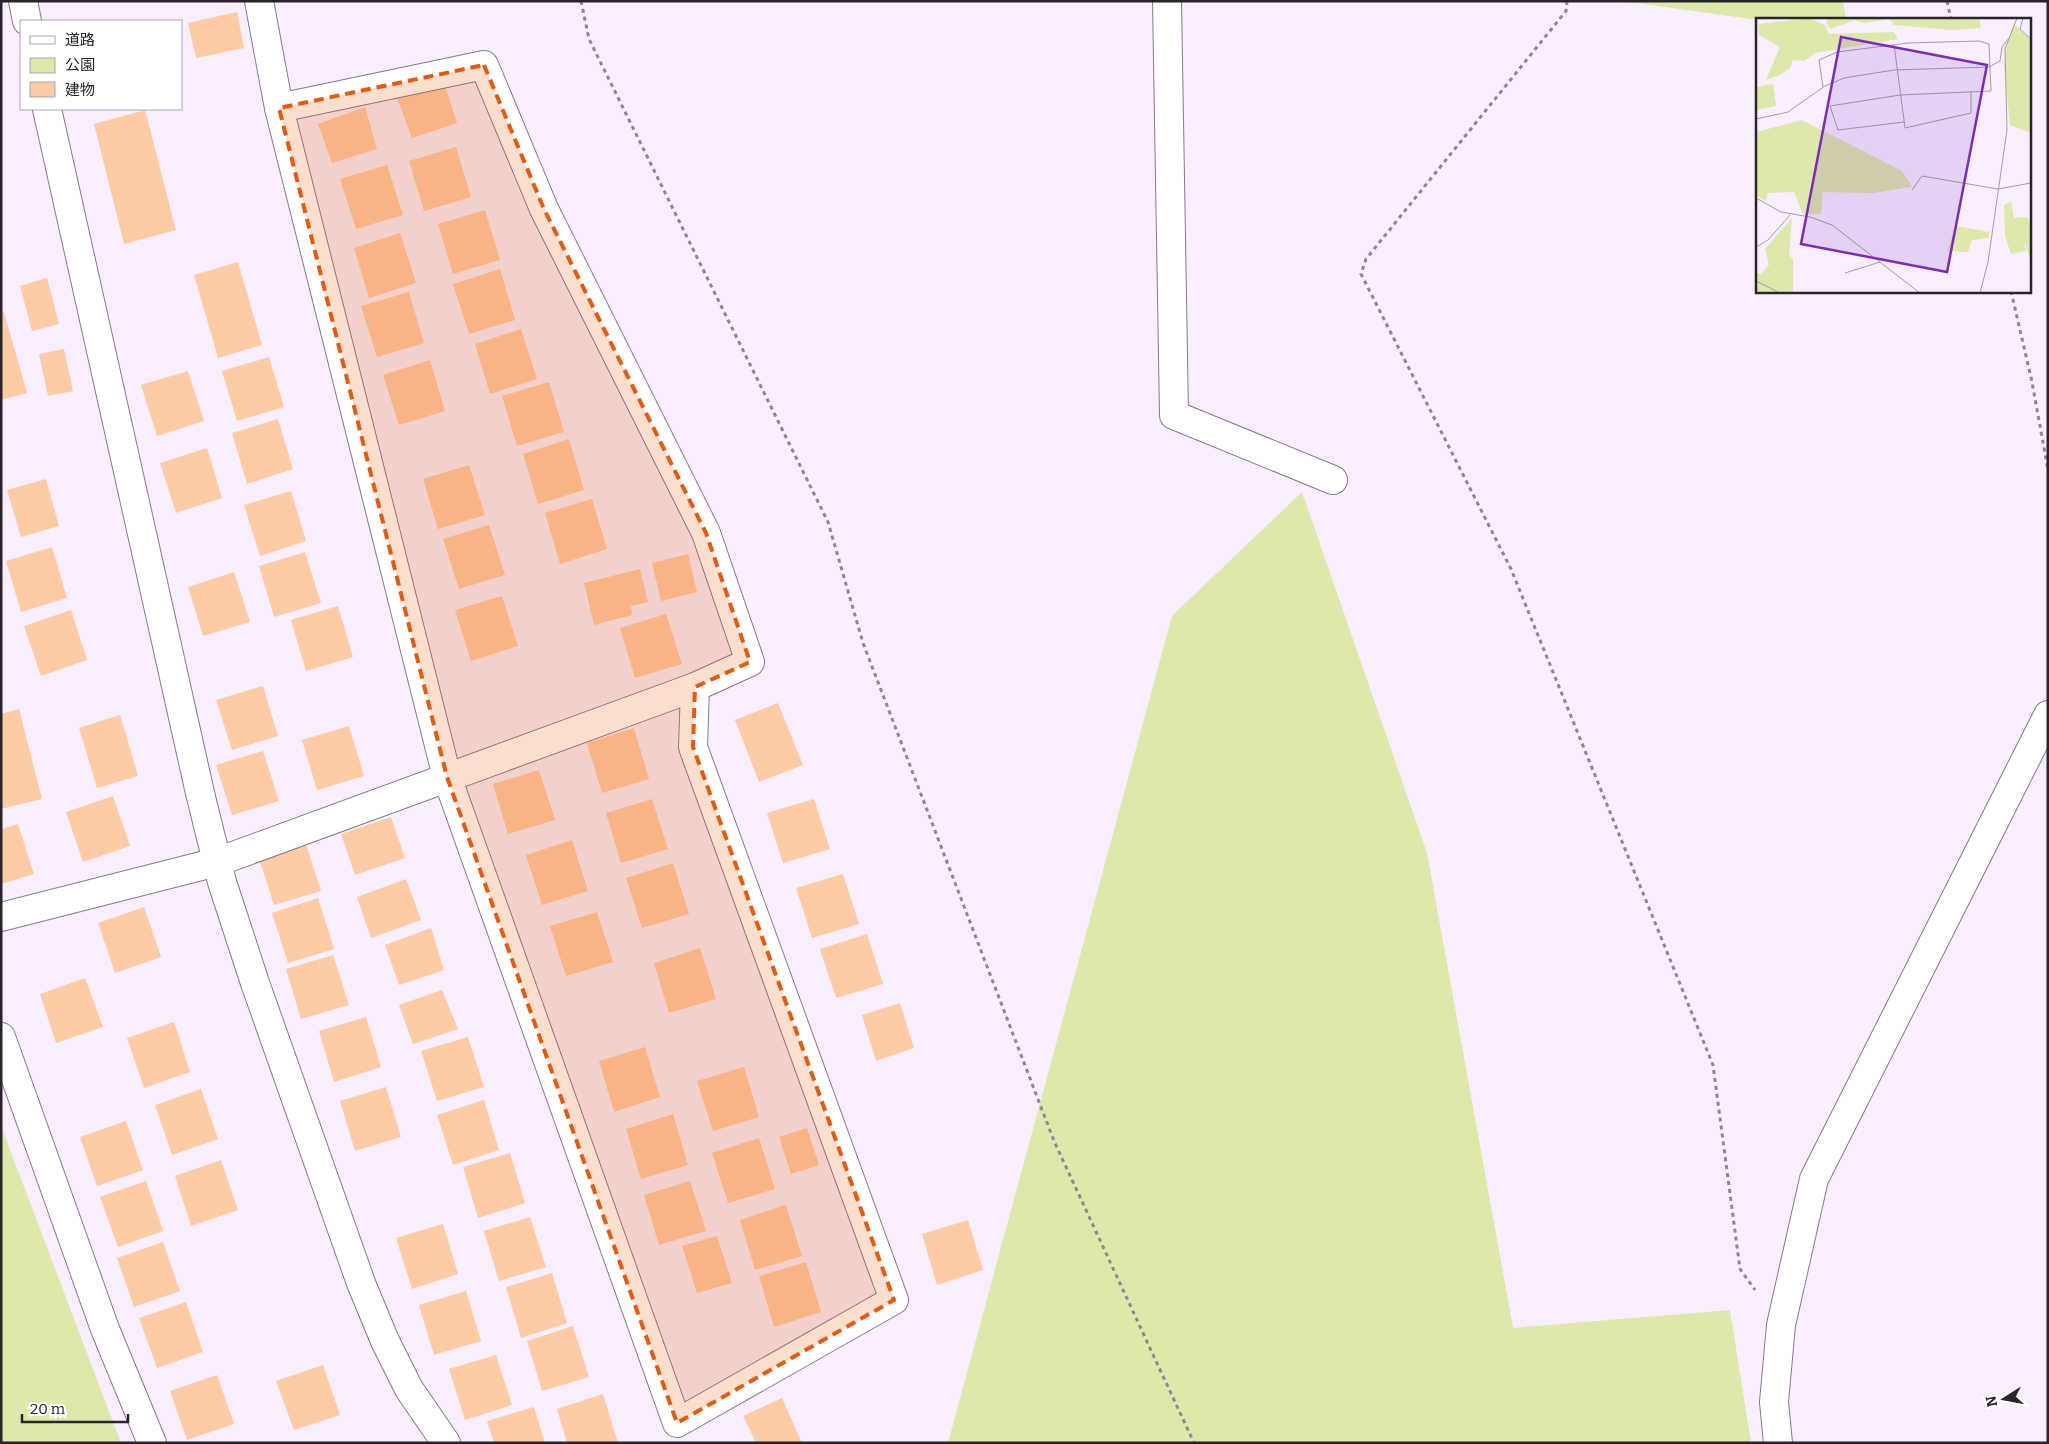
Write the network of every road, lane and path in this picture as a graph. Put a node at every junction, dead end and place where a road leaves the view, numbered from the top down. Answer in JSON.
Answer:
{"nodes":[{"id":1,"x":23,"y":1,"type":"edge"},
{"id":2,"x":259,"y":1,"type":"edge"},
{"id":3,"x":581,"y":1,"type":"edge"},
{"id":4,"x":1167,"y":1,"type":"edge"},
{"id":5,"x":1566,"y":1,"type":"edge"},
{"id":6,"x":1947,"y":1,"type":"edge"},
{"id":7,"x":1951,"y":18,"type":"edge"},
{"id":8,"x":27,"y":20,"type":"edge"},
{"id":9,"x":279,"y":108,"type":"junction"},
{"id":10,"x":47,"y":110,"type":"edge"},
{"id":11,"x":2011,"y":292,"type":"edge"},
{"id":12,"x":2048,"y":470,"type":"edge"},
{"id":13,"x":1333,"y":480,"type":"dead end"},
{"id":14,"x":695,"y":687,"type":"junction"},
{"id":15,"x":2048,"y":715,"type":"edge"},
{"id":16,"x":447,"y":777,"type":"junction"},
{"id":17,"x":217,"y":862,"type":"junction"},
{"id":18,"x":1,"y":917,"type":"edge"},
{"id":19,"x":1,"y":1038,"type":"edge"},
{"id":20,"x":1781,"y":1325,"type":"junction"},
{"id":21,"x":152,"y":1443,"type":"edge"},
{"id":22,"x":446,"y":1443,"type":"edge"},
{"id":23,"x":1194,"y":1443,"type":"edge"},
{"id":24,"x":1778,"y":1443,"type":"edge"}],
"edges":[{"from":1,"to":8,"type":"street"},
{"from":2,"to":9,"type":"street"},
{"from":3,"to":23,"type":"path"},
{"from":4,"to":13,"type":"street"},
{"from":5,"to":20,"type":"path"},
{"from":6,"to":7,"type":"path"},
{"from":9,"to":14,"type":"street"},
{"from":9,"to":16,"type":"street"},
{"from":10,"to":17,"type":"street"},
{"from":11,"to":12,"type":"path"},
{"from":14,"to":16,"type":"street"},
{"from":14,"to":16,"type":"street"},
{"from":15,"to":20,"type":"street"},
{"from":16,"to":17,"type":"street"},
{"from":17,"to":18,"type":"street"},
{"from":17,"to":22,"type":"street"},
{"from":19,"to":21,"type":"street"},
{"from":20,"to":24,"type":"street"}]}
